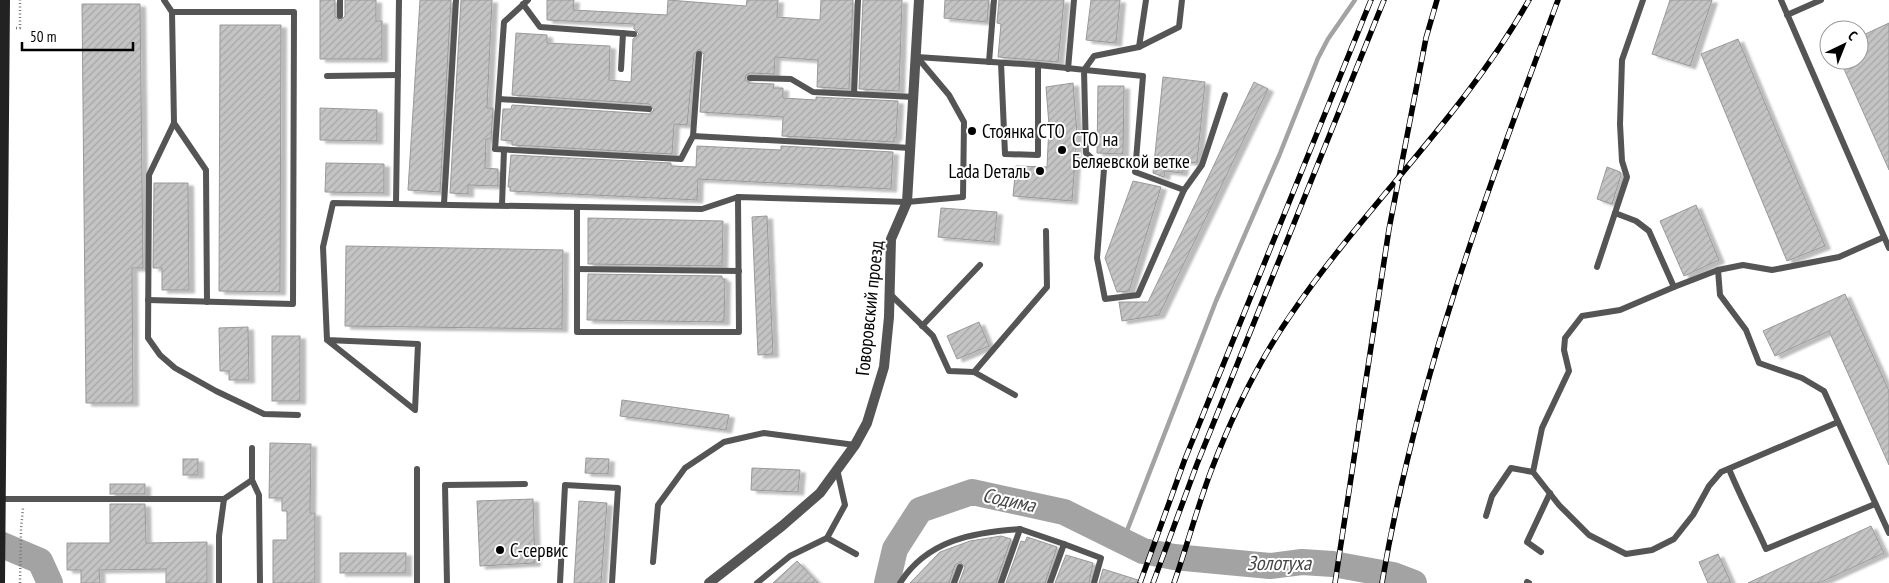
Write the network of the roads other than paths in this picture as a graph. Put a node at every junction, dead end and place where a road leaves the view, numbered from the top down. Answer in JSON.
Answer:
{"nodes":[{"id":1,"x":4,"y":0,"type":"edge"},
{"id":2,"x":164,"y":0,"type":"edge"},
{"id":3,"x":340,"y":0,"type":"edge"},
{"id":4,"x":399,"y":0,"type":"edge"},
{"id":5,"x":456,"y":0,"type":"edge"},
{"id":6,"x":858,"y":0,"type":"edge"},
{"id":7,"x":919,"y":0,"type":"edge"},
{"id":8,"x":994,"y":0,"type":"edge"},
{"id":9,"x":1074,"y":0,"type":"edge"},
{"id":10,"x":1146,"y":0,"type":"edge"},
{"id":11,"x":1182,"y":0,"type":"edge"},
{"id":12,"x":1643,"y":0,"type":"edge"},
{"id":13,"x":1781,"y":0,"type":"edge"},
{"id":14,"x":1821,"y":0,"type":"edge"},
{"id":15,"x":525,"y":2,"type":"edge"},
{"id":16,"x":172,"y":12,"type":"junction"},
{"id":17,"x":1787,"y":15,"type":"junction"},
{"id":18,"x":340,"y":16,"type":"dead end"},
{"id":19,"x":623,"y":33,"type":"junction"},
{"id":20,"x":634,"y":34,"type":"dead end"},
{"id":21,"x":1139,"y":47,"type":"junction"},
{"id":22,"x":699,"y":54,"type":"dead end"},
{"id":23,"x":917,"y":57,"type":"junction"},
{"id":24,"x":988,"y":62,"type":"junction"},
{"id":25,"x":1001,"y":63,"type":"junction"},
{"id":26,"x":1038,"y":65,"type":"junction"},
{"id":27,"x":1068,"y":68,"type":"junction"},
{"id":28,"x":621,"y":69,"type":"dead end"},
{"id":29,"x":1084,"y":70,"type":"junction"},
{"id":30,"x":327,"y":76,"type":"dead end"},
{"id":31,"x":398,"y":76,"type":"junction"},
{"id":32,"x":750,"y":78,"type":"dead end"},
{"id":33,"x":854,"y":94,"type":"junction"},
{"id":34,"x":1225,"y":94,"type":"dead end"},
{"id":35,"x":914,"y":96,"type":"junction"},
{"id":36,"x":499,"y":99,"type":"junction"},
{"id":37,"x":649,"y":109,"type":"dead end"},
{"id":38,"x":174,"y":123,"type":"junction"},
{"id":39,"x":693,"y":136,"type":"junction"},
{"id":40,"x":911,"y":148,"type":"junction"},
{"id":41,"x":504,"y":150,"type":"junction"},
{"id":42,"x":1184,"y":190,"type":"junction"},
{"id":43,"x":738,"y":197,"type":"junction"},
{"id":44,"x":907,"y":202,"type":"junction"},
{"id":45,"x":396,"y":203,"type":"junction"},
{"id":46,"x":444,"y":204,"type":"junction"},
{"id":47,"x":502,"y":205,"type":"junction"},
{"id":48,"x":577,"y":206,"type":"junction"},
{"id":49,"x":2,"y":211,"type":"edge"},
{"id":50,"x":1615,"y":213,"type":"junction"},
{"id":51,"x":1046,"y":231,"type":"dead end"},
{"id":52,"x":1884,"y":237,"type":"junction"},
{"id":53,"x":1889,"y":248,"type":"edge"},
{"id":54,"x":980,"y":265,"type":"dead end"},
{"id":55,"x":1596,"y":267,"type":"dead end"},
{"id":56,"x":577,"y":269,"type":"junction"},
{"id":57,"x":1718,"y":270,"type":"junction"},
{"id":58,"x":739,"y":271,"type":"junction"},
{"id":59,"x":1674,"y":287,"type":"junction"},
{"id":60,"x":890,"y":294,"type":"junction"},
{"id":61,"x":148,"y":300,"type":"junction"},
{"id":62,"x":207,"y":302,"type":"junction"},
{"id":63,"x":922,"y":326,"type":"junction"},
{"id":64,"x":327,"y":340,"type":"junction"},
{"id":65,"x":974,"y":372,"type":"junction"},
{"id":66,"x":1015,"y":395,"type":"dead end"},
{"id":67,"x":298,"y":415,"type":"dead end"},
{"id":68,"x":1838,"y":422,"type":"junction"},
{"id":69,"x":1,"y":425,"type":"edge"},
{"id":70,"x":854,"y":445,"type":"junction"},
{"id":71,"x":252,"y":448,"type":"dead end"},
{"id":72,"x":417,"y":469,"type":"dead end"},
{"id":73,"x":837,"y":469,"type":"junction"},
{"id":74,"x":1729,"y":469,"type":"junction"},
{"id":75,"x":1533,"y":472,"type":"junction"},
{"id":76,"x":252,"y":480,"type":"junction"},
{"id":77,"x":526,"y":484,"type":"dead end"},
{"id":78,"x":1550,"y":493,"type":"junction"},
{"id":79,"x":2,"y":498,"type":"junction"},
{"id":80,"x":224,"y":499,"type":"junction"},
{"id":81,"x":1875,"y":504,"type":"junction"},
{"id":82,"x":1486,"y":516,"type":"dead end"},
{"id":83,"x":1020,"y":530,"type":"junction"},
{"id":84,"x":1889,"y":533,"type":"edge"},
{"id":85,"x":827,"y":538,"type":"junction"},
{"id":86,"x":1064,"y":544,"type":"junction"},
{"id":87,"x":1541,"y":552,"type":"dead end"},
{"id":88,"x":856,"y":554,"type":"dead end"},
{"id":89,"x":653,"y":562,"type":"dead end"},
{"id":90,"x":960,"y":567,"type":"dead end"},
{"id":91,"x":0,"y":577,"type":"edge"},
{"id":92,"x":0,"y":583,"type":"edge"},
{"id":93,"x":219,"y":583,"type":"edge"},
{"id":94,"x":260,"y":583,"type":"edge"},
{"id":95,"x":417,"y":583,"type":"edge"},
{"id":96,"x":448,"y":583,"type":"edge"},
{"id":97,"x":560,"y":583,"type":"edge"},
{"id":98,"x":612,"y":583,"type":"edge"},
{"id":99,"x":710,"y":583,"type":"edge"},
{"id":100,"x":757,"y":583,"type":"edge"},
{"id":101,"x":900,"y":583,"type":"edge"},
{"id":102,"x":954,"y":583,"type":"edge"},
{"id":103,"x":1001,"y":583,"type":"edge"},
{"id":104,"x":1050,"y":583,"type":"edge"},
{"id":105,"x":1094,"y":583,"type":"edge"}],
"edges":[{"from":1,"to":49,"type":"street"},
{"from":2,"to":16,"type":"lane"},
{"from":3,"to":18,"type":"lane"},
{"from":4,"to":31,"type":"lane"},
{"from":5,"to":46,"type":"lane"},
{"from":6,"to":33,"type":"lane"},
{"from":7,"to":23,"type":"street","name":"Говоровский проезд"},
{"from":8,"to":24,"type":"lane"},
{"from":9,"to":27,"type":"lane"},
{"from":10,"to":21,"type":"lane"},
{"from":11,"to":21,"type":"lane"},
{"from":12,"to":50,"type":"lane"},
{"from":13,"to":17,"type":"lane"},
{"from":14,"to":17,"type":"lane"},
{"from":15,"to":19,"type":"lane"},
{"from":15,"to":36,"type":"lane"},
{"from":16,"to":38,"type":"lane"},
{"from":16,"to":62,"type":"lane"},
{"from":17,"to":52,"type":"lane"},
{"from":19,"to":20,"type":"lane"},
{"from":19,"to":28,"type":"lane"},
{"from":21,"to":29,"type":"lane"},
{"from":22,"to":39,"type":"lane"},
{"from":23,"to":24,"type":"lane"},
{"from":23,"to":35,"type":"street","name":"Говоровский проезд"},
{"from":23,"to":44,"type":"lane"},
{"from":24,"to":25,"type":"lane"},
{"from":25,"to":26,"type":"lane"},
{"from":25,"to":26,"type":"lane"},
{"from":26,"to":27,"type":"lane"},
{"from":27,"to":29,"type":"lane"},
{"from":29,"to":42,"type":"lane"},
{"from":29,"to":42,"type":"lane"},
{"from":30,"to":31,"type":"lane"},
{"from":31,"to":45,"type":"lane"},
{"from":32,"to":33,"type":"lane"},
{"from":33,"to":35,"type":"lane"},
{"from":34,"to":42,"type":"lane"},
{"from":35,"to":40,"type":"street","name":"Говоровский проезд"},
{"from":36,"to":37,"type":"lane"},
{"from":36,"to":41,"type":"lane"},
{"from":38,"to":61,"type":"lane"},
{"from":38,"to":62,"type":"lane"},
{"from":39,"to":40,"type":"lane"},
{"from":39,"to":41,"type":"lane"},
{"from":40,"to":44,"type":"street","name":"Говоровский проезд"},
{"from":41,"to":47,"type":"lane"},
{"from":43,"to":44,"type":"lane"},
{"from":43,"to":48,"type":"lane"},
{"from":43,"to":58,"type":"lane"},
{"from":44,"to":60,"type":"street","name":"Говоровский проезд"},
{"from":45,"to":46,"type":"lane"},
{"from":45,"to":64,"type":"lane"},
{"from":46,"to":47,"type":"lane"},
{"from":47,"to":48,"type":"lane"},
{"from":48,"to":56,"type":"lane"},
{"from":49,"to":69,"type":"street"},
{"from":50,"to":55,"type":"lane"},
{"from":50,"to":59,"type":"lane"},
{"from":51,"to":65,"type":"lane"},
{"from":52,"to":53,"type":"lane"},
{"from":52,"to":57,"type":"lane"},
{"from":54,"to":63,"type":"lane"},
{"from":56,"to":58,"type":"lane"},
{"from":56,"to":58,"type":"lane"},
{"from":57,"to":59,"type":"lane"},
{"from":57,"to":68,"type":"lane"},
{"from":59,"to":75,"type":"lane"},
{"from":60,"to":63,"type":"lane"},
{"from":60,"to":70,"type":"street","name":"Говоровский проезд"},
{"from":61,"to":62,"type":"lane"},
{"from":61,"to":67,"type":"lane"},
{"from":63,"to":65,"type":"lane"},
{"from":64,"to":64,"type":"lane"},
{"from":65,"to":66,"type":"lane"},
{"from":68,"to":74,"type":"lane"},
{"from":68,"to":81,"type":"lane"},
{"from":69,"to":79,"type":"street"},
{"from":70,"to":73,"type":"street","name":"Говоровский проезд"},
{"from":70,"to":89,"type":"lane"},
{"from":71,"to":76,"type":"lane"},
{"from":72,"to":95,"type":"lane"},
{"from":73,"to":85,"type":"lane"},
{"from":73,"to":99,"type":"street","name":"Говоровский проезд"},
{"from":74,"to":78,"type":"lane"},
{"from":74,"to":81,"type":"lane"},
{"from":75,"to":78,"type":"lane"},
{"from":75,"to":82,"type":"lane"},
{"from":76,"to":80,"type":"lane"},
{"from":76,"to":94,"type":"lane"},
{"from":77,"to":96,"type":"lane"},
{"from":78,"to":87,"type":"lane"},
{"from":79,"to":80,"type":"lane"},
{"from":79,"to":91,"type":"street"},
{"from":80,"to":93,"type":"lane"},
{"from":81,"to":84,"type":"lane"},
{"from":83,"to":86,"type":"lane"},
{"from":83,"to":101,"type":"lane"},
{"from":83,"to":103,"type":"lane"},
{"from":85,"to":88,"type":"lane"},
{"from":85,"to":100,"type":"lane"},
{"from":86,"to":104,"type":"lane"},
{"from":86,"to":105,"type":"lane"},
{"from":90,"to":102,"type":"lane"},
{"from":91,"to":92,"type":"street"},
{"from":97,"to":98,"type":"lane"}]}
